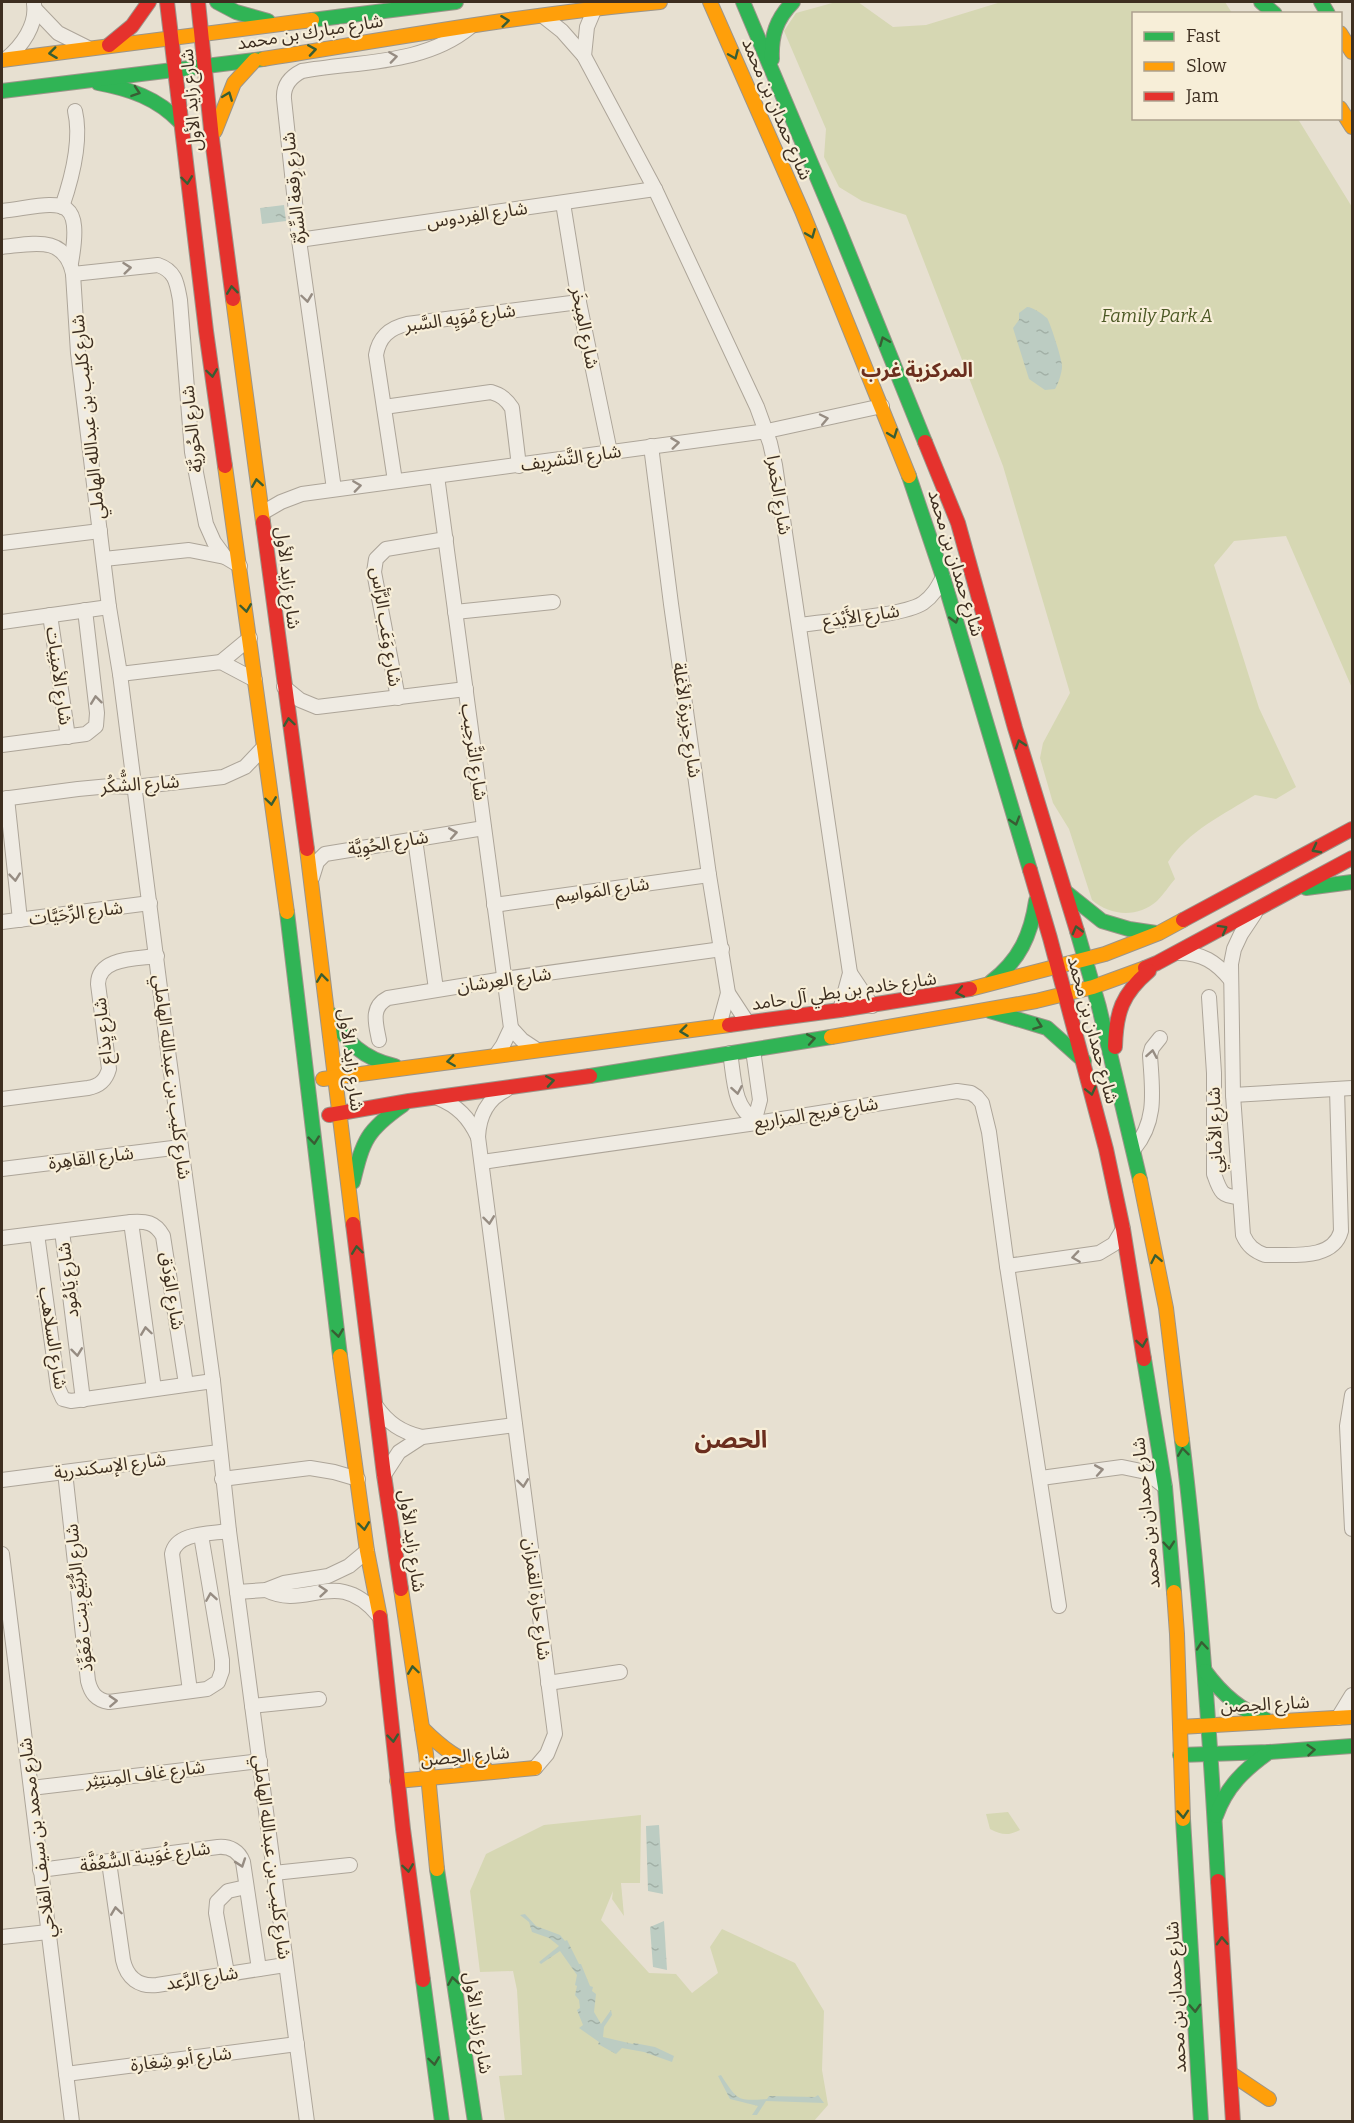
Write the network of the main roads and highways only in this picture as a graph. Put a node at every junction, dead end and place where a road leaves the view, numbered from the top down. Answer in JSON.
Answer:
{"nodes":[{"id":1,"x":149,"y":2,"type":"edge"},
{"id":2,"x":167,"y":2,"type":"edge"},
{"id":3,"x":198,"y":2,"type":"edge"},
{"id":4,"x":217,"y":2,"type":"edge"},
{"id":5,"x":456,"y":2,"type":"edge"},
{"id":6,"x":660,"y":2,"type":"edge"},
{"id":7,"x":710,"y":2,"type":"edge"},
{"id":8,"x":743,"y":2,"type":"edge"},
{"id":9,"x":793,"y":2,"type":"edge"},
{"id":10,"x":1261,"y":2,"type":"edge"},
{"id":11,"x":431,"y":3,"type":"edge"},
{"id":12,"x":1273,"y":12,"type":"edge"},
{"id":13,"x":280,"y":24,"type":"junction"},
{"id":14,"x":203,"y":33,"type":"junction"},
{"id":15,"x":1342,"y":35,"type":"edge"},
{"id":16,"x":170,"y":38,"type":"junction"},
{"id":17,"x":105,"y":47,"type":"junction"},
{"id":18,"x":1353,"y":52,"type":"edge"},
{"id":19,"x":4,"y":59,"type":"edge"},
{"id":20,"x":255,"y":60,"type":"junction"},
{"id":21,"x":206,"y":66,"type":"junction"},
{"id":22,"x":175,"y":68,"type":"junction"},
{"id":23,"x":773,"y":71,"type":"junction"},
{"id":24,"x":83,"y":80,"type":"junction"},
{"id":25,"x":2,"y":91,"type":"edge"},
{"id":26,"x":1342,"y":110,"type":"edge"},
{"id":27,"x":180,"y":122,"type":"junction"},
{"id":28,"x":1353,"y":128,"type":"edge"},
{"id":29,"x":212,"y":139,"type":"junction"},
{"id":30,"x":1353,"y":829,"type":"edge"},
{"id":31,"x":1353,"y":858,"type":"edge"},
{"id":32,"x":1353,"y":882,"type":"edge"},
{"id":33,"x":1292,"y":890,"type":"junction"},
{"id":34,"x":1066,"y":893,"type":"junction"},
{"id":35,"x":1037,"y":896,"type":"junction"},
{"id":36,"x":1159,"y":933,"type":"junction"},
{"id":37,"x":1084,"y":960,"type":"junction"},
{"id":38,"x":1157,"y":963,"type":"junction"},
{"id":39,"x":1057,"y":967,"type":"junction"},
{"id":40,"x":984,"y":987,"type":"junction"},
{"id":41,"x":1093,"y":987,"type":"junction"},
{"id":42,"x":1065,"y":994,"type":"junction"},
{"id":43,"x":326,"y":1006,"type":"junction"},
{"id":44,"x":982,"y":1009,"type":"junction"},
{"id":45,"x":1084,"y":1061,"type":"junction"},
{"id":46,"x":407,"y":1067,"type":"junction"},
{"id":47,"x":1114,"y":1067,"type":"junction"},
{"id":48,"x":335,"y":1078,"type":"junction"},
{"id":49,"x":308,"y":1081,"type":"junction"},
{"id":50,"x":409,"y":1101,"type":"junction"},
{"id":51,"x":340,"y":1114,"type":"junction"},
{"id":52,"x":312,"y":1117,"type":"junction"},
{"id":53,"x":350,"y":1196,"type":"junction"},
{"id":54,"x":1204,"y":1669,"type":"junction"},
{"id":55,"x":1353,"y":1717,"type":"edge"},
{"id":56,"x":1270,"y":1721,"type":"junction"},
{"id":57,"x":1209,"y":1725,"type":"junction"},
{"id":58,"x":1180,"y":1727,"type":"junction"},
{"id":59,"x":422,"y":1728,"type":"junction"},
{"id":60,"x":1353,"y":1746,"type":"edge"},
{"id":61,"x":1269,"y":1752,"type":"junction"},
{"id":62,"x":1211,"y":1754,"type":"junction"},
{"id":63,"x":1180,"y":1755,"type":"junction"},
{"id":64,"x":535,"y":1768,"type":"road end"},
{"id":65,"x":497,"y":1772,"type":"junction"},
{"id":66,"x":428,"y":1778,"type":"junction"},
{"id":67,"x":398,"y":1781,"type":"junction"},
{"id":68,"x":416,"y":1809,"type":"junction"},
{"id":69,"x":1215,"y":1821,"type":"junction"},
{"id":70,"x":1230,"y":2073,"type":"junction"},
{"id":71,"x":1269,"y":2099,"type":"dead end"},
{"id":72,"x":442,"y":2121,"type":"edge"},
{"id":73,"x":475,"y":2121,"type":"edge"},
{"id":74,"x":1201,"y":2121,"type":"edge"},
{"id":75,"x":1233,"y":2121,"type":"edge"}],
"edges":[{"from":1,"to":17,"type":"main road"},
{"from":2,"to":16,"type":"main road","name":"شارع زايد الأول"},
{"from":3,"to":14,"type":"main road","name":"شارع زايد الأول"},
{"from":4,"to":13,"type":"main road"},
{"from":5,"to":11,"type":"main road","name":"شارع مبارك بن محمد"},
{"from":20,"to":6,"type":"main road","name":"شارع مبارك بن محمد","one_way":true},
{"from":7,"to":35,"type":"main road","name":"شارع حمدان بن محمد","one_way":true},
{"from":8,"to":23,"type":"main road","name":"شارع حمدان بن محمد"},
{"from":9,"to":23,"type":"main road"},
{"from":10,"to":12,"type":"main road"},
{"from":11,"to":13,"type":"main road","name":"شارع مبارك بن محمد"},
{"from":13,"to":14,"type":"main road","name":"شارع مبارك بن محمد"},
{"from":14,"to":16,"type":"main road","name":"شارع مبارك بن محمد"},
{"from":14,"to":21,"type":"main road","name":"شارع زايد الأول"},
{"from":15,"to":18,"type":"main road"},
{"from":16,"to":17,"type":"main road","name":"شارع مبارك بن محمد"},
{"from":16,"to":22,"type":"main road","name":"شارع زايد الأول"},
{"from":17,"to":19,"type":"main road","name":"شارع مبارك بن محمد","one_way":true},
{"from":20,"to":21,"type":"main road","name":"شارع مبارك بن محمد"},
{"from":29,"to":20,"type":"main road","one_way":true},
{"from":21,"to":22,"type":"main road","name":"شارع مبارك بن محمد"},
{"from":21,"to":29,"type":"main road","name":"شارع زايد الأول"},
{"from":22,"to":24,"type":"main road","name":"شارع مبارك بن محمد"},
{"from":22,"to":27,"type":"main road","name":"شارع زايد الأول"},
{"from":34,"to":23,"type":"main road","name":"شارع حمدان بن محمد","one_way":true},
{"from":24,"to":25,"type":"main road","name":"شارع مبارك بن محمد"},
{"from":24,"to":27,"type":"main road","one_way":true},
{"from":26,"to":28,"type":"main road"},
{"from":27,"to":49,"type":"main road","name":"شارع زايد الأول","one_way":true},
{"from":43,"to":29,"type":"main road","name":"شارع زايد الأول","one_way":true},
{"from":30,"to":36,"type":"main road","name":"شارع خادم بن بطي آل حامد","one_way":true},
{"from":31,"to":33,"type":"main road"},
{"from":32,"to":33,"type":"main road"},
{"from":38,"to":33,"type":"main road","one_way":true},
{"from":34,"to":36,"type":"main road"},
{"from":37,"to":34,"type":"main road","name":"شارع حمدان بن محمد","one_way":true},
{"from":35,"to":39,"type":"main road","name":"شارع حمدان بن محمد"},
{"from":35,"to":40,"type":"main road"},
{"from":36,"to":37,"type":"main road","name":"شارع خادم بن بطي آل حامد"},
{"from":37,"to":39,"type":"main road","name":"شارع خادم بن بطي آل حامد"},
{"from":37,"to":41,"type":"main road","name":"شارع حمدان بن محمد"},
{"from":38,"to":41,"type":"main road"},
{"from":38,"to":47,"type":"main road"},
{"from":39,"to":40,"type":"main road","name":"شارع خادم بن بطي آل حامد"},
{"from":39,"to":42,"type":"main road","name":"شارع حمدان بن محمد"},
{"from":40,"to":46,"type":"main road","name":"شارع خادم بن بطي آل حامد","one_way":true},
{"from":41,"to":42,"type":"main road"},
{"from":41,"to":47,"type":"main road","name":"شارع حمدان بن محمد"},
{"from":42,"to":44,"type":"main road"},
{"from":42,"to":45,"type":"main road","name":"شارع حمدان بن محمد"},
{"from":43,"to":46,"type":"main road"},
{"from":43,"to":48,"type":"main road","name":"شارع زايد الأول"},
{"from":44,"to":45,"type":"main road","one_way":true},
{"from":50,"to":44,"type":"main road","one_way":true},
{"from":45,"to":58,"type":"main road","name":"شارع حمدان بن محمد","one_way":true},
{"from":46,"to":48,"type":"main road","name":"شارع خادم بن بطي آل حامد"},
{"from":54,"to":47,"type":"main road","name":"شارع حمدان بن محمد","one_way":true},
{"from":48,"to":49,"type":"main road","name":"شارع خادم بن بطي آل حامد"},
{"from":48,"to":51,"type":"main road","name":"شارع زايد الأول"},
{"from":49,"to":52,"type":"main road","name":"شارع زايد الأول"},
{"from":50,"to":51,"type":"main road"},
{"from":50,"to":53,"type":"main road"},
{"from":51,"to":52,"type":"main road"},
{"from":51,"to":53,"type":"main road","name":"شارع زايد الأول"},
{"from":52,"to":67,"type":"main road","name":"شارع زايد الأول","one_way":true},
{"from":59,"to":53,"type":"main road","name":"شارع زايد الأول","one_way":true},
{"from":54,"to":56,"type":"main road"},
{"from":54,"to":57,"type":"main road","name":"شارع حمدان بن محمد"},
{"from":55,"to":56,"type":"main road","name":"شارع الحِصن"},
{"from":56,"to":57,"type":"main road","name":"شارع الحِصن"},
{"from":57,"to":58,"type":"main road","name":"شارع الحِصن"},
{"from":57,"to":62,"type":"main road","name":"شارع حمدان بن محمد"},
{"from":58,"to":63,"type":"main road","name":"شارع حمدان بن محمد"},
{"from":59,"to":65,"type":"main road"},
{"from":59,"to":66,"type":"main road","name":"شارع زايد الأول"},
{"from":61,"to":60,"type":"main road","one_way":true},
{"from":61,"to":62,"type":"main road"},
{"from":61,"to":69,"type":"main road"},
{"from":62,"to":63,"type":"main road"},
{"from":62,"to":69,"type":"main road","name":"شارع حمدان بن محمد"},
{"from":63,"to":74,"type":"main road","name":"شارع حمدان بن محمد","one_way":true},
{"from":64,"to":65,"type":"main road","name":"شارع الحِصن"},
{"from":65,"to":66,"type":"main road","name":"شارع الحِصن"},
{"from":66,"to":67,"type":"main road","name":"شارع الحِصن"},
{"from":66,"to":68,"type":"main road","name":"شارع زايد الأول"},
{"from":67,"to":68,"type":"main road","name":"شارع زايد الأول"},
{"from":68,"to":72,"type":"main road","name":"شارع زايد الأول","one_way":true},
{"from":73,"to":68,"type":"main road","name":"شارع زايد الأول","one_way":true},
{"from":70,"to":69,"type":"main road","name":"شارع حمدان بن محمد","one_way":true},
{"from":70,"to":71,"type":"main road"},
{"from":70,"to":75,"type":"main road","name":"شارع حمدان بن محمد"}]}
